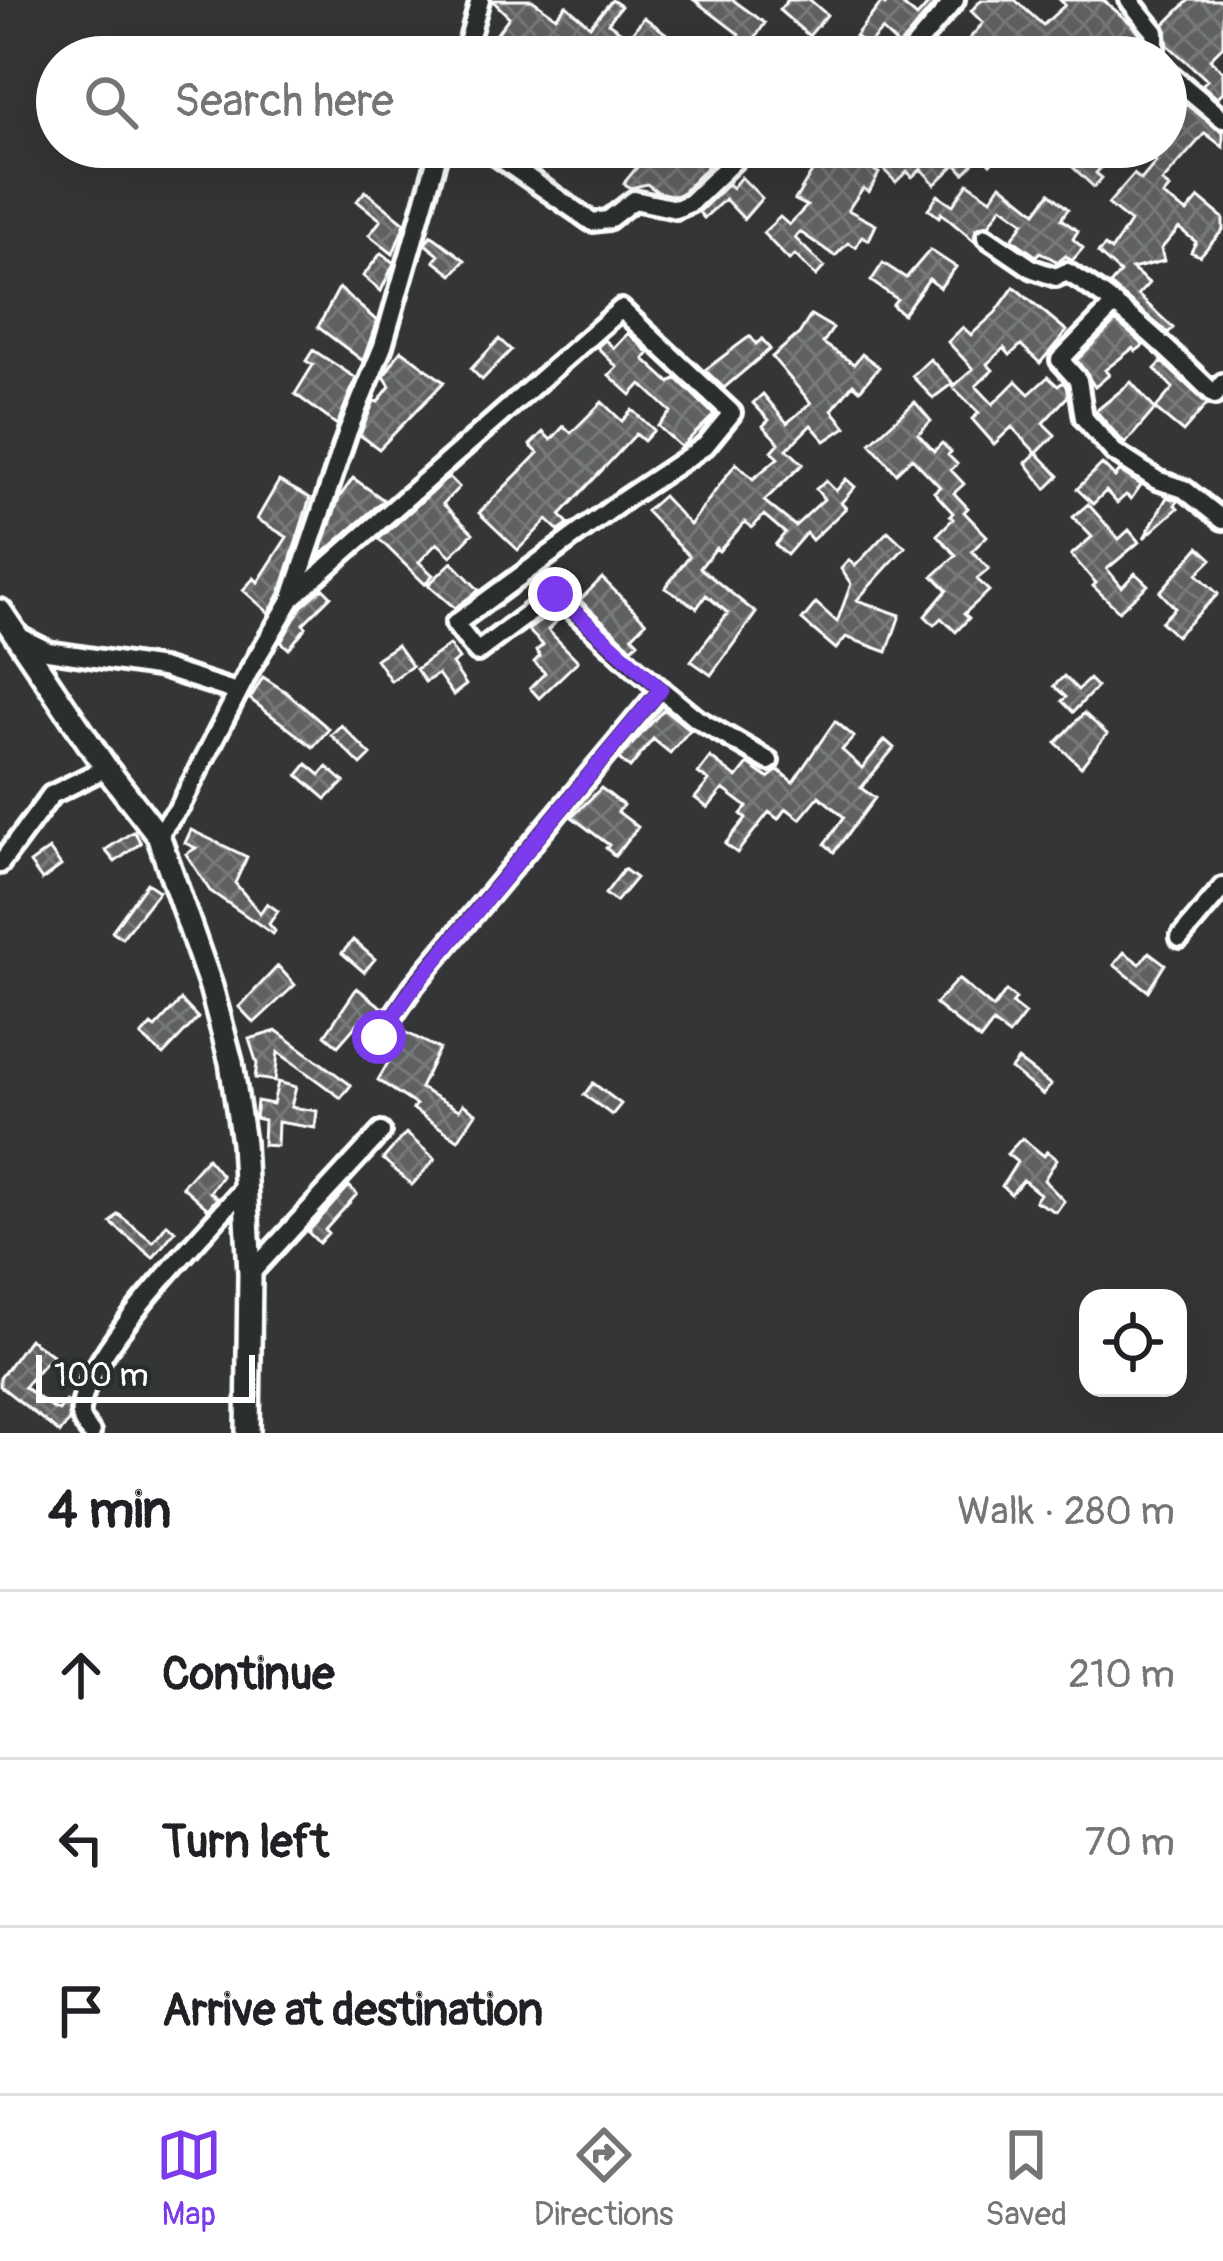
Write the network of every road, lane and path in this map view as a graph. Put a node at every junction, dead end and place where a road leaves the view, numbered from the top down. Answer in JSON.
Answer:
{"nodes":[{"id":1,"x":480,"y":0,"type":"edge"},
{"id":2,"x":955,"y":0,"type":"edge"},
{"id":3,"x":1129,"y":0,"type":"edge"},
{"id":4,"x":470,"y":36,"type":"edge"},
{"id":5,"x":924,"y":36,"type":"edge"},
{"id":6,"x":1155,"y":36,"type":"edge"},
{"id":7,"x":1187,"y":89,"type":"edge"},
{"id":8,"x":1223,"y":119,"type":"edge"},
{"id":9,"x":434,"y":168,"type":"edge"},
{"id":10,"x":514,"y":168,"type":"edge"},
{"id":11,"x":727,"y":168,"type":"edge"},
{"id":12,"x":986,"y":237,"type":"dead end"},
{"id":13,"x":1113,"y":305,"type":"junction"},
{"id":14,"x":1223,"y":383,"type":"edge"},
{"id":15,"x":1223,"y":520,"type":"edge"},
{"id":16,"x":292,"y":598,"type":"junction"},
{"id":17,"x":0,"y":610,"type":"edge"},
{"id":18,"x":19,"y":636,"type":"junction"},
{"id":19,"x":661,"y":689,"type":"junction"},
{"id":20,"x":237,"y":692,"type":"junction"},
{"id":21,"x":769,"y":761,"type":"dead end"},
{"id":22,"x":106,"y":768,"type":"junction"},
{"id":23,"x":158,"y":835,"type":"junction"},
{"id":24,"x":0,"y":864,"type":"edge"},
{"id":25,"x":1223,"y":887,"type":"edge"},
{"id":26,"x":1180,"y":938,"type":"dead end"},
{"id":27,"x":379,"y":1037,"type":"dead end"},
{"id":28,"x":381,"y":1132,"type":"dead end"},
{"id":29,"x":245,"y":1186,"type":"junction"},
{"id":30,"x":250,"y":1274,"type":"junction"},
{"id":31,"x":91,"y":1433,"type":"edge"},
{"id":32,"x":248,"y":1433,"type":"edge"}],
"edges":[{"from":1,"to":4,"type":"street"},
{"from":2,"to":5,"type":"street"},
{"from":3,"to":6,"type":"street"},
{"from":7,"to":8,"type":"street"},
{"from":9,"to":16,"type":"street"},
{"from":10,"to":11,"type":"street"},
{"from":12,"to":13,"type":"street"},
{"from":13,"to":14,"type":"street"},
{"from":13,"to":15,"type":"street"},
{"from":16,"to":19,"type":"street"},
{"from":16,"to":20,"type":"street"},
{"from":17,"to":18,"type":"street"},
{"from":18,"to":20,"type":"street"},
{"from":18,"to":22,"type":"street"},
{"from":19,"to":21,"type":"street"},
{"from":19,"to":27,"type":"street"},
{"from":20,"to":23,"type":"street"},
{"from":22,"to":23,"type":"street"},
{"from":22,"to":24,"type":"street"},
{"from":23,"to":29,"type":"street"},
{"from":25,"to":26,"type":"street"},
{"from":28,"to":30,"type":"street"},
{"from":29,"to":30,"type":"street"},
{"from":29,"to":31,"type":"street"},
{"from":30,"to":32,"type":"street"}]}
